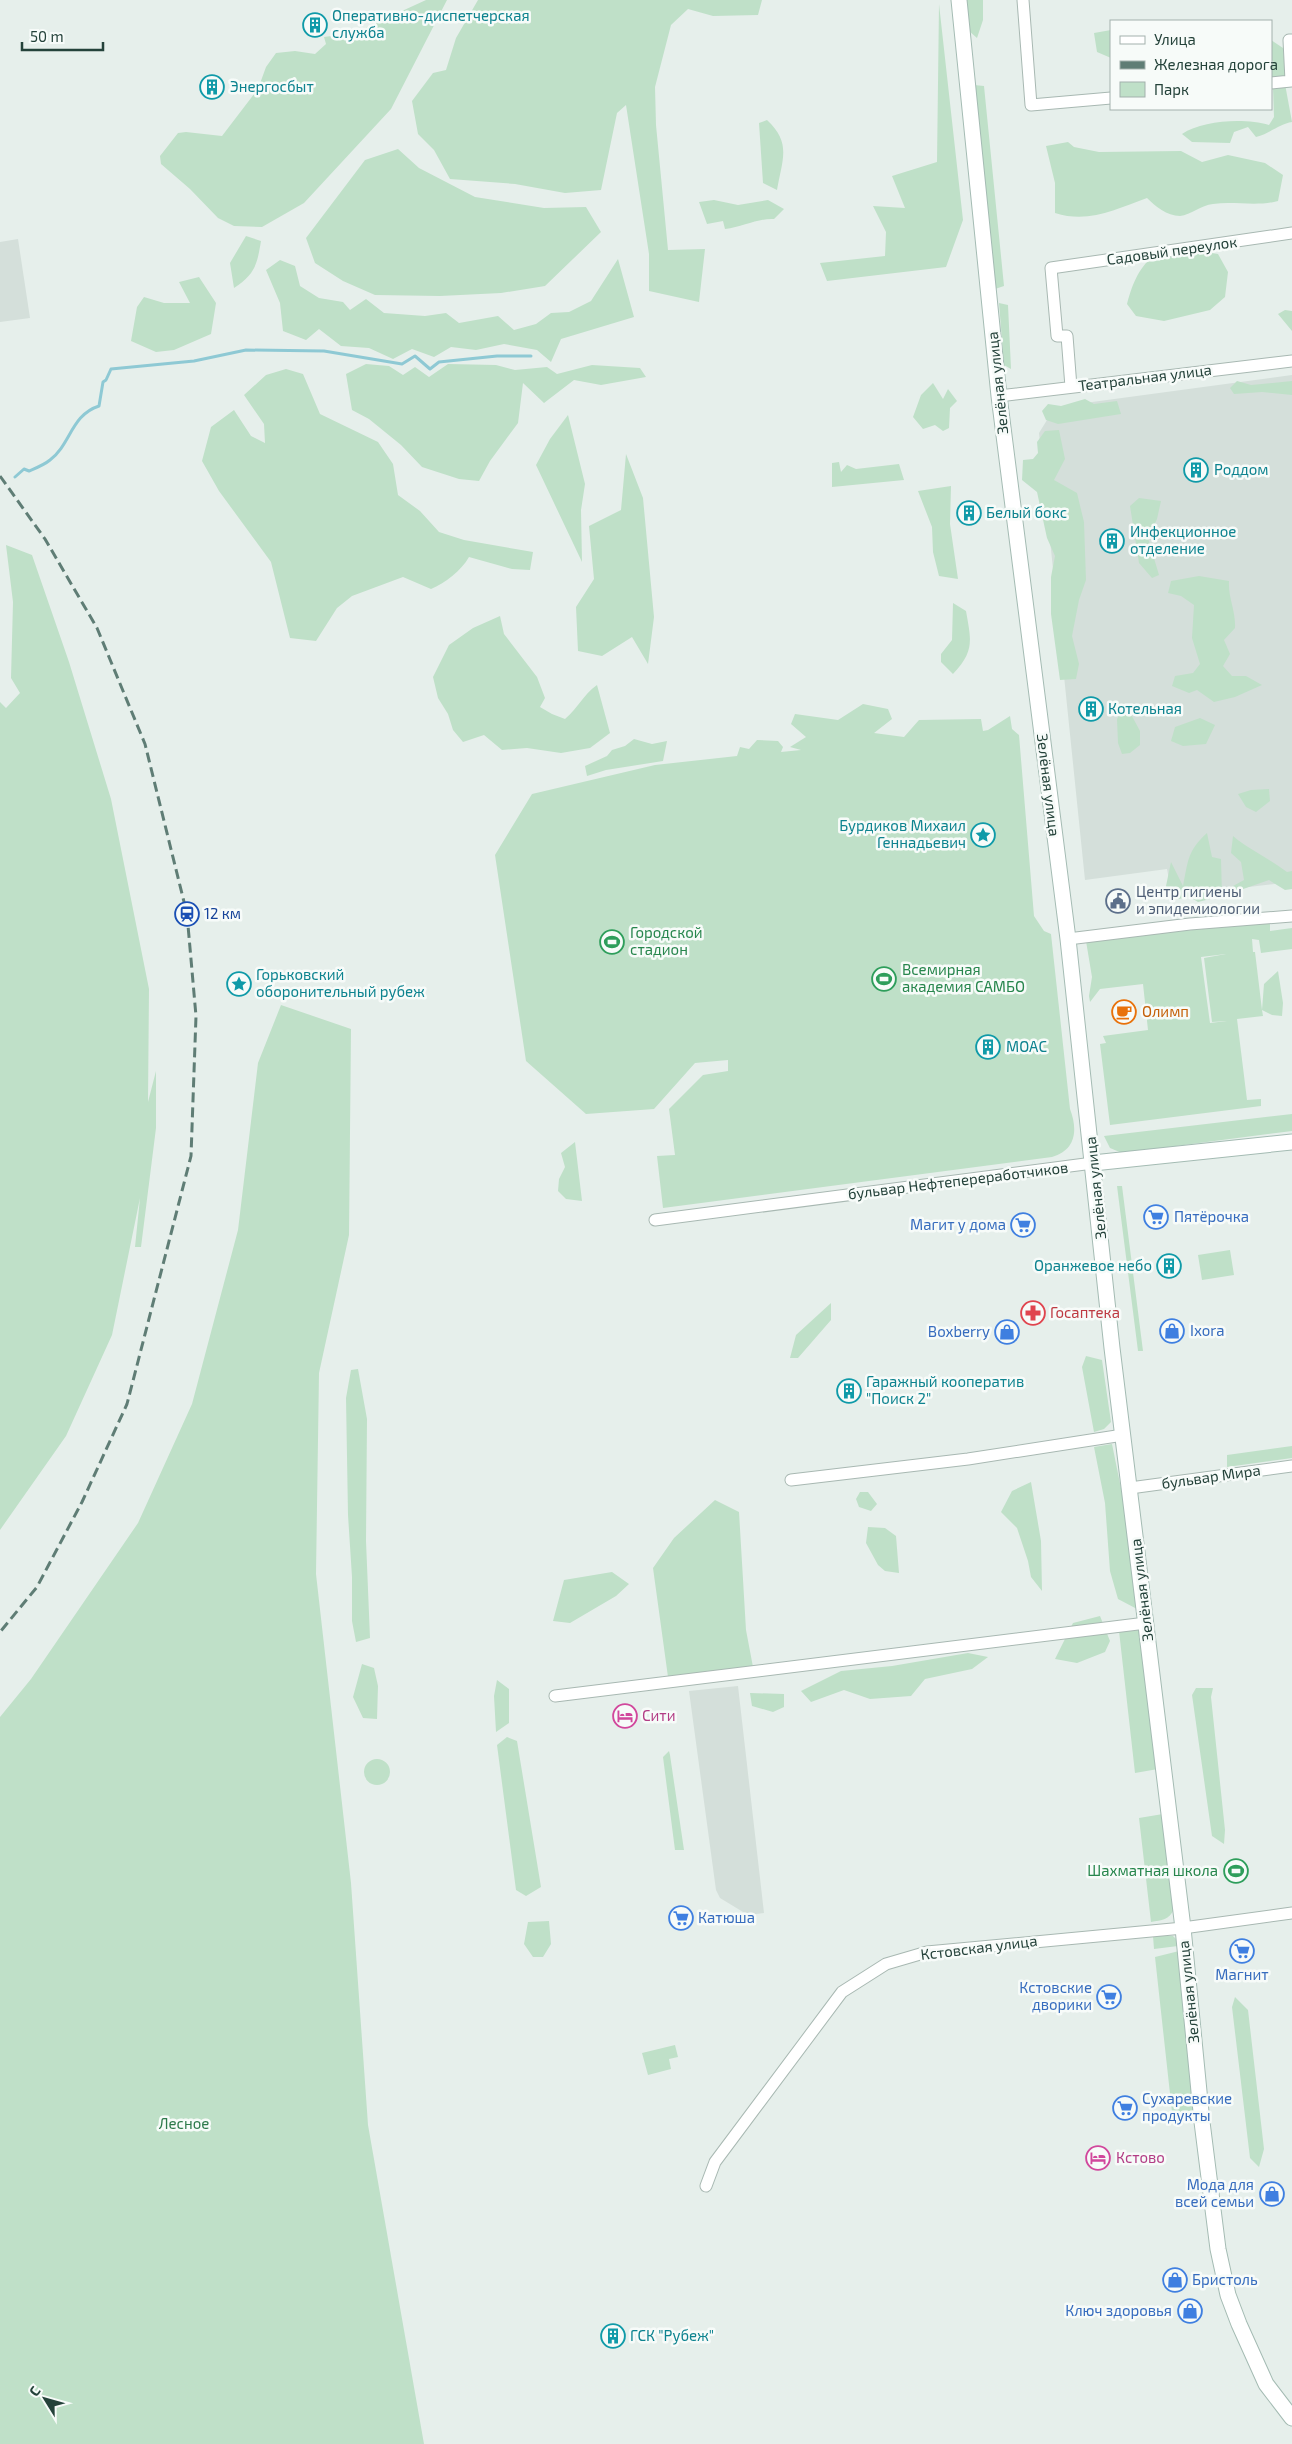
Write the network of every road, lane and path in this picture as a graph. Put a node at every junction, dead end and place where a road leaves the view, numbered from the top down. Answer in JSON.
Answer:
{"nodes":[{"id":1,"x":959,"y":0,"type":"edge"},
{"id":2,"x":1023,"y":0,"type":"edge"},
{"id":3,"x":1290,"y":40,"type":"edge"},
{"id":4,"x":1272,"y":83,"type":"edge"},
{"id":5,"x":1110,"y":98,"type":"edge"},
{"id":6,"x":1292,"y":234,"type":"edge"},
{"id":7,"x":1292,"y":361,"type":"edge"},
{"id":8,"x":1071,"y":387,"type":"junction"},
{"id":9,"x":999,"y":396,"type":"junction"},
{"id":10,"x":1292,"y":916,"type":"edge"},
{"id":11,"x":1068,"y":939,"type":"junction"},
{"id":12,"x":1292,"y":1142,"type":"edge"},
{"id":13,"x":1093,"y":1163,"type":"junction"},
{"id":14,"x":655,"y":1220,"type":"dead end"},
{"id":15,"x":1123,"y":1435,"type":"junction"},
{"id":16,"x":1292,"y":1466,"type":"edge"},
{"id":17,"x":791,"y":1480,"type":"dead end"},
{"id":18,"x":1130,"y":1488,"type":"junction"},
{"id":19,"x":1146,"y":1623,"type":"junction"},
{"id":20,"x":555,"y":1696,"type":"dead end"},
{"id":21,"x":1292,"y":1913,"type":"edge"},
{"id":22,"x":1183,"y":1928,"type":"junction"},
{"id":23,"x":706,"y":2186,"type":"dead end"},
{"id":24,"x":1292,"y":2418,"type":"edge"}],
"edges":[{"from":1,"to":9,"type":"main road","name":"Зелёная улица"},
{"from":2,"to":5,"type":"street"},
{"from":3,"to":4,"type":"street"},
{"from":6,"to":8,"type":"street","name":"Садовый переулок"},
{"from":7,"to":8,"type":"street","name":"Театральная улица"},
{"from":8,"to":9,"type":"street","name":"Театральная улица"},
{"from":9,"to":11,"type":"main road","name":"Зелёная улица"},
{"from":10,"to":11,"type":"street"},
{"from":11,"to":13,"type":"main road","name":"Зелёная улица"},
{"from":12,"to":13,"type":"main road","name":"бульвар Нефтепереработчиков"},
{"from":13,"to":14,"type":"street","name":"бульвар Нефтепереработчиков"},
{"from":13,"to":15,"type":"main road","name":"Зелёная улица"},
{"from":15,"to":17,"type":"street"},
{"from":15,"to":18,"type":"main road","name":"Зелёная улица"},
{"from":16,"to":18,"type":"street","name":"бульвар Мира"},
{"from":18,"to":19,"type":"main road","name":"Зелёная улица"},
{"from":19,"to":20,"type":"street"},
{"from":19,"to":22,"type":"main road","name":"Зелёная улица"},
{"from":21,"to":22,"type":"street","name":"Кстовская улица"},
{"from":22,"to":23,"type":"street","name":"Кстовская улица"},
{"from":22,"to":24,"type":"main road","name":"Зелёная улица"}]}
